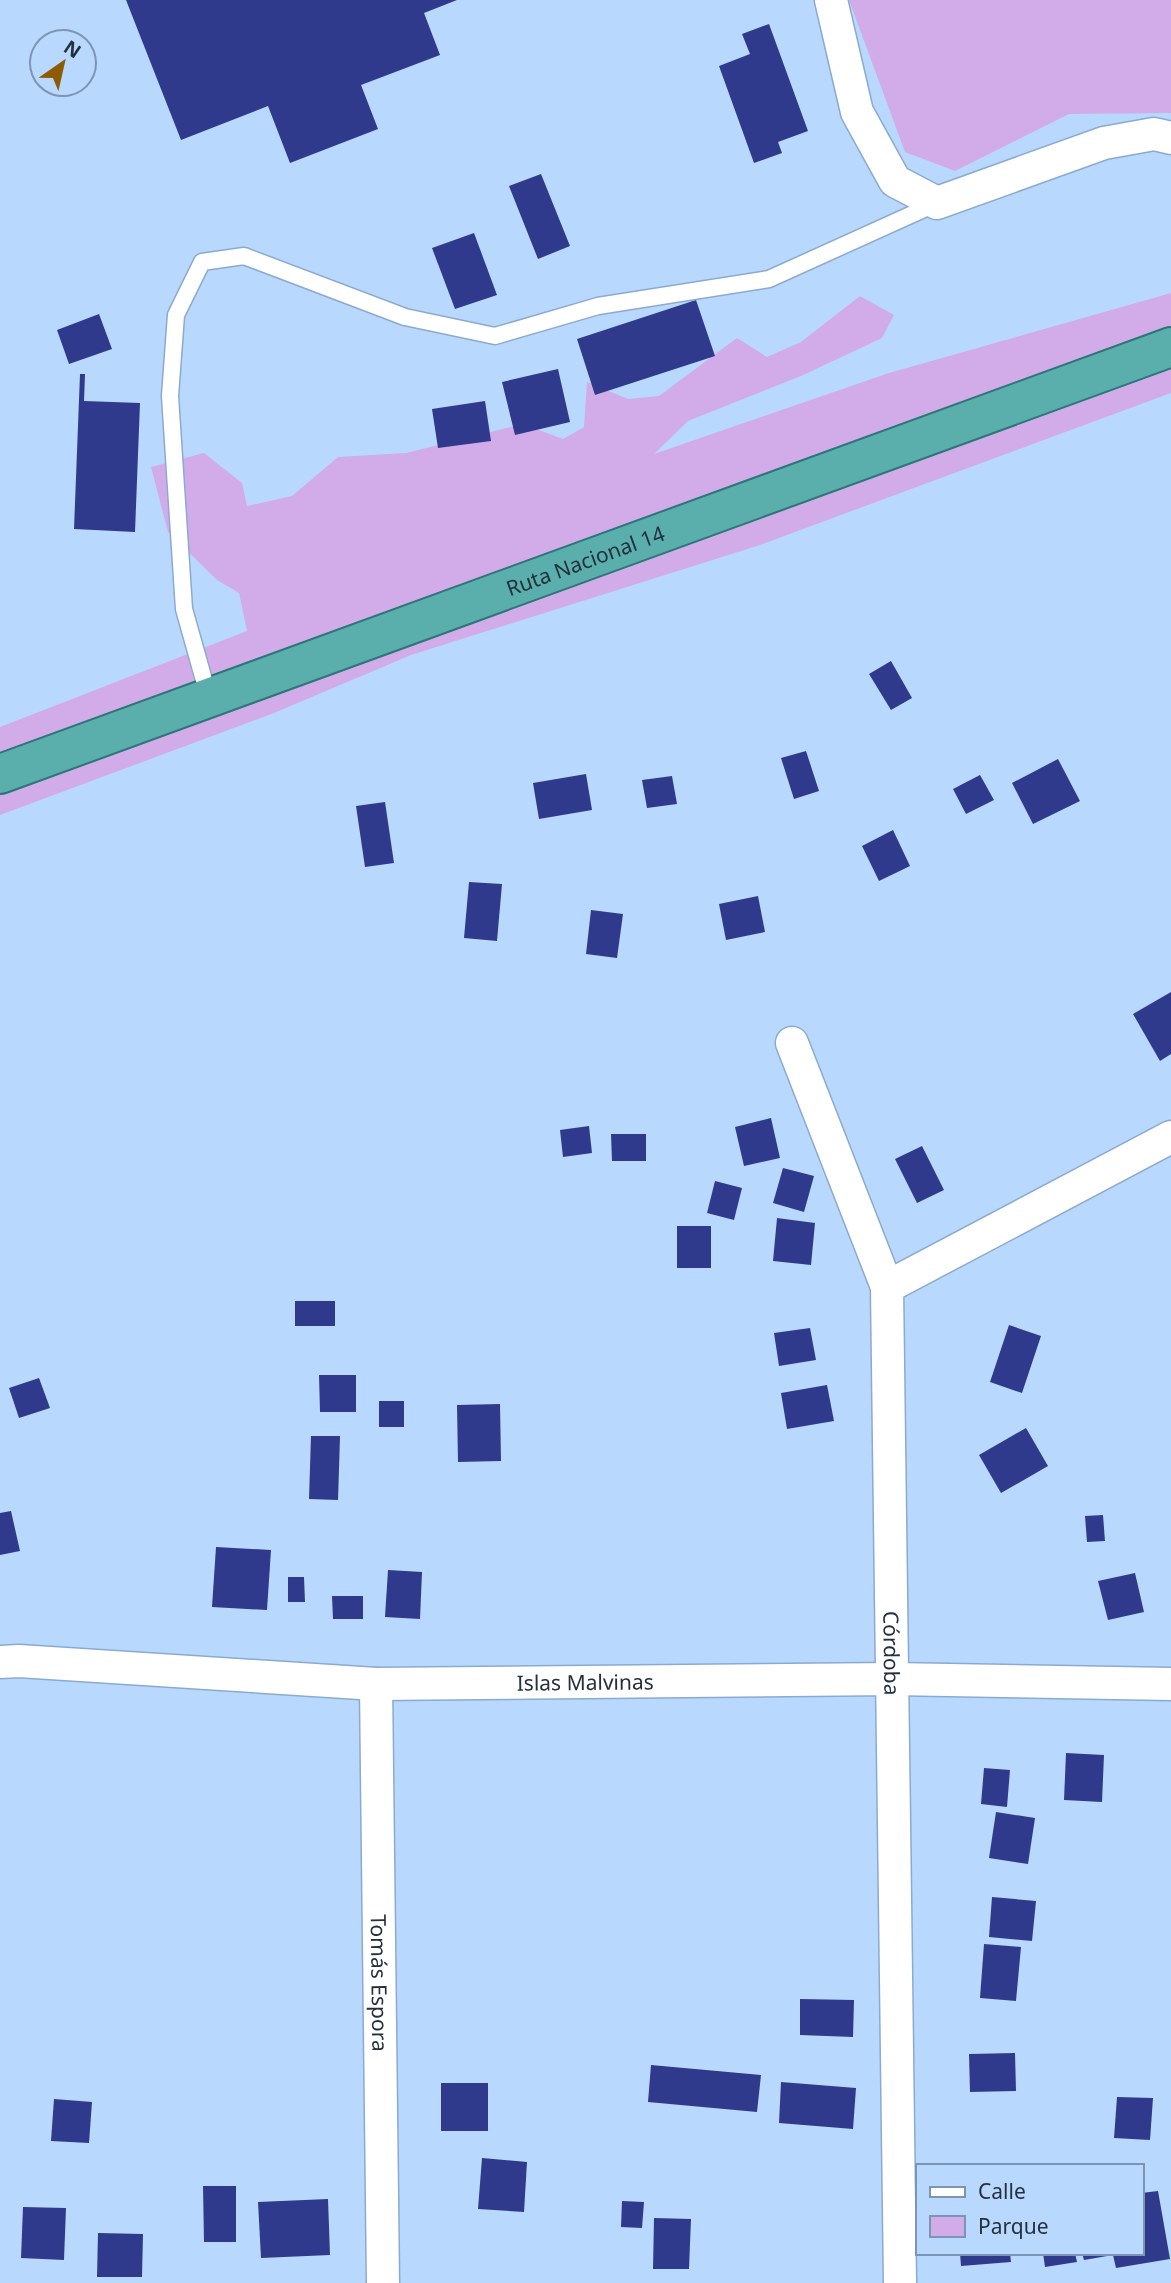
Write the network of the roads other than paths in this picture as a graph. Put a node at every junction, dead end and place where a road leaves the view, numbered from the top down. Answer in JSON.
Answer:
{"nodes":[{"id":1,"x":831,"y":0,"type":"edge"},
{"id":2,"x":1171,"y":138,"type":"edge"},
{"id":3,"x":937,"y":203,"type":"junction"},
{"id":4,"x":1171,"y":347,"type":"edge"},
{"id":5,"x":209,"y":698,"type":"junction"},
{"id":6,"x":0,"y":774,"type":"edge"},
{"id":7,"x":792,"y":1043,"type":"dead end"},
{"id":8,"x":1171,"y":1137,"type":"edge"},
{"id":9,"x":887,"y":1287,"type":"junction"},
{"id":10,"x":0,"y":1662,"type":"edge"},
{"id":11,"x":894,"y":1679,"type":"junction"},
{"id":12,"x":376,"y":1684,"type":"junction"},
{"id":13,"x":1171,"y":1684,"type":"edge"},
{"id":14,"x":383,"y":2283,"type":"edge"},
{"id":15,"x":901,"y":2283,"type":"edge"}],
"edges":[{"from":1,"to":3,"type":"street"},
{"from":2,"to":3,"type":"street"},
{"from":3,"to":5,"type":"lane"},
{"from":4,"to":5,"type":"highway","name":"Ruta Nacional 14"},
{"from":5,"to":6,"type":"highway","name":"Ruta Nacional 14"},
{"from":7,"to":9,"type":"street","name":"Córdoba"},
{"from":8,"to":9,"type":"street"},
{"from":9,"to":11,"type":"street","name":"Córdoba"},
{"from":10,"to":12,"type":"street","name":"Islas Malvinas"},
{"from":11,"to":12,"type":"street","name":"Islas Malvinas"},
{"from":11,"to":13,"type":"street","name":"Islas Malvinas"},
{"from":11,"to":15,"type":"street","name":"Córdoba"},
{"from":12,"to":14,"type":"street","name":"Tomás Espora"}]}
